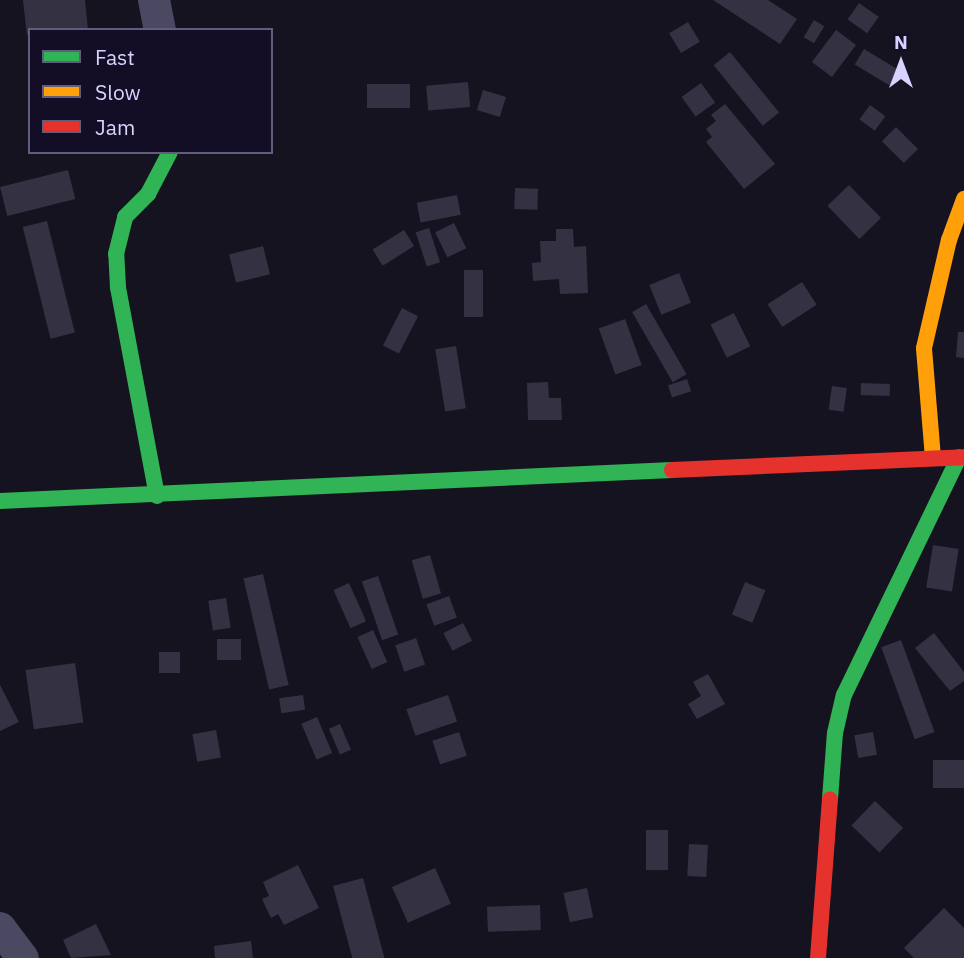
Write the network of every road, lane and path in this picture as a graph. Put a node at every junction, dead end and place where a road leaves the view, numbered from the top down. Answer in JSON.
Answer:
{"nodes":[{"id":1,"x":154,"y":0,"type":"edge"},
{"id":2,"x":160,"y":28,"type":"edge"},
{"id":3,"x":169,"y":154,"type":"edge"},
{"id":4,"x":964,"y":199,"type":"edge"},
{"id":5,"x":962,"y":457,"type":"edge"},
{"id":6,"x":933,"y":458,"type":"junction"},
{"id":7,"x":157,"y":496,"type":"junction"},
{"id":8,"x":0,"y":501,"type":"edge"},
{"id":9,"x":0,"y":928,"type":"edge"},
{"id":10,"x":23,"y":958,"type":"edge"},
{"id":11,"x":818,"y":958,"type":"edge"}],
"edges":[{"from":1,"to":2,"type":"street"},
{"from":3,"to":7,"type":"street"},
{"from":4,"to":6,"type":"street"},
{"from":5,"to":6,"type":"street"},
{"from":5,"to":11,"type":"street"},
{"from":6,"to":7,"type":"street"},
{"from":7,"to":8,"type":"street"},
{"from":9,"to":10,"type":"street"}]}
